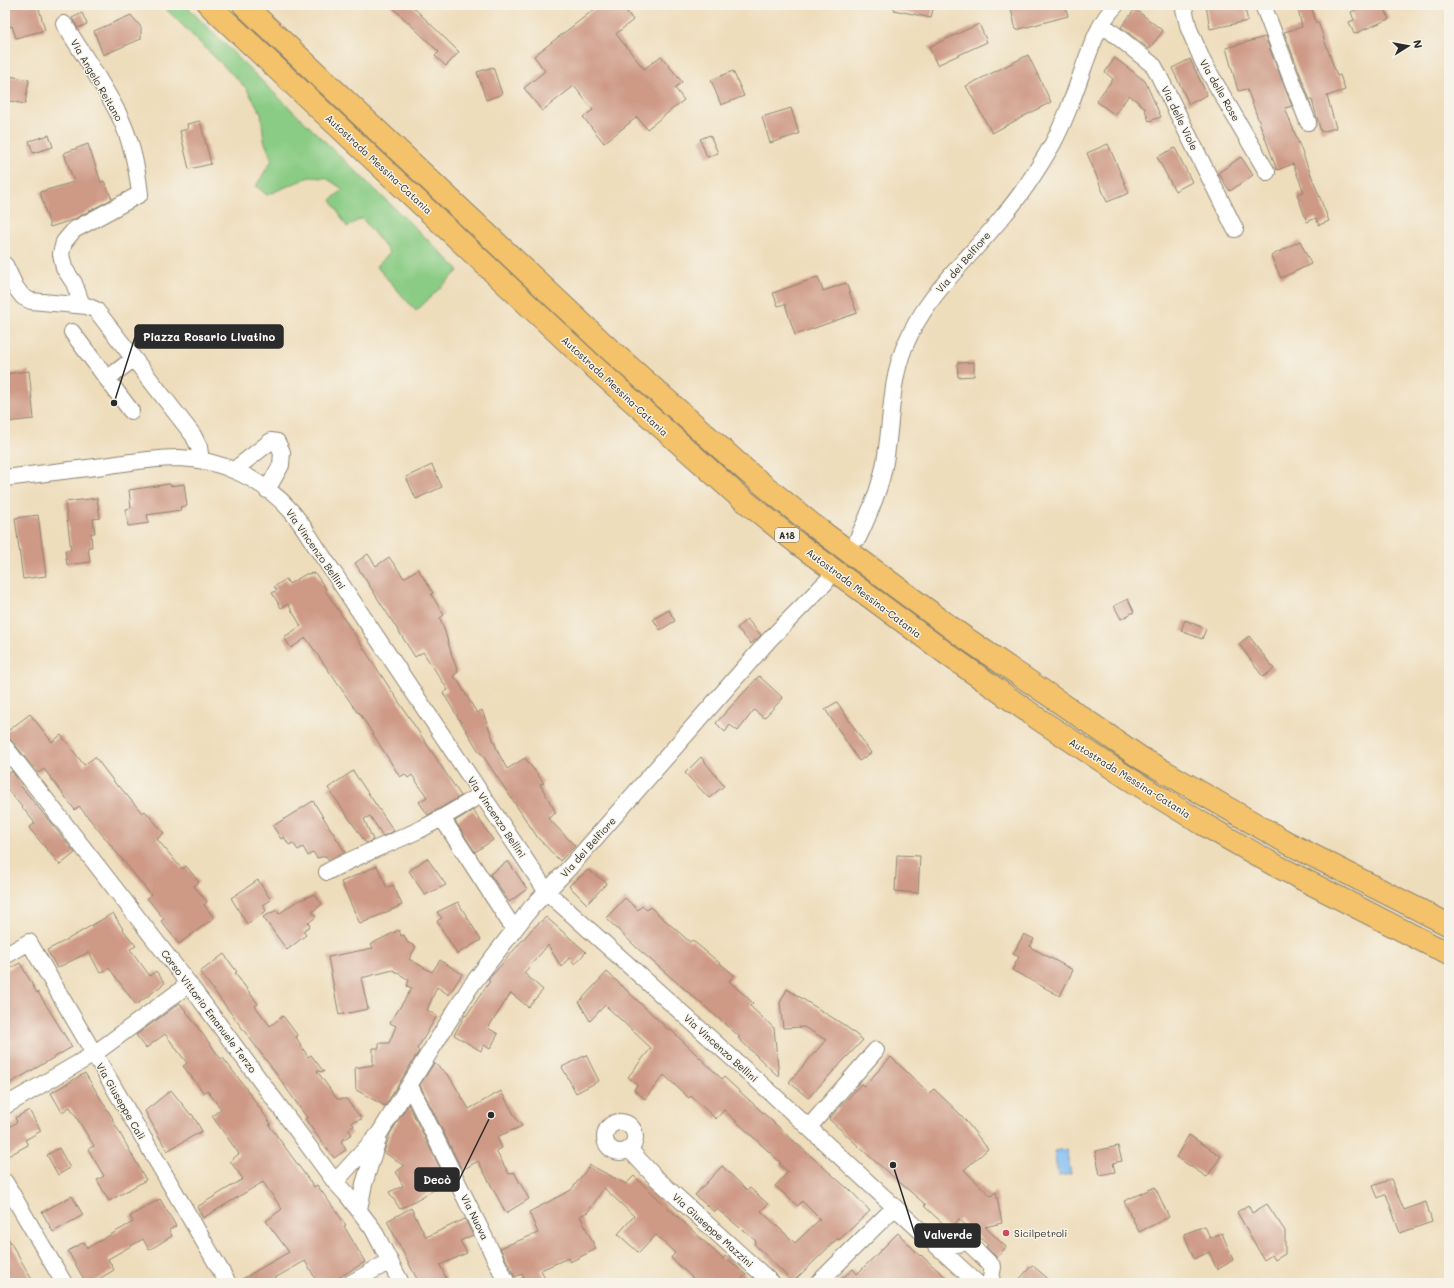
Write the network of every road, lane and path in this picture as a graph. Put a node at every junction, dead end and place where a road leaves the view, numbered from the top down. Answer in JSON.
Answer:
{"nodes":[{"id":1,"x":209,"y":5,"type":"edge"},
{"id":2,"x":244,"y":5,"type":"edge"},
{"id":3,"x":1116,"y":5,"type":"edge"},
{"id":4,"x":1183,"y":5,"type":"edge"},
{"id":5,"x":1263,"y":5,"type":"edge"},
{"id":6,"x":64,"y":24,"type":"dead end"},
{"id":7,"x":1102,"y":24,"type":"junction"},
{"id":8,"x":1308,"y":122,"type":"dead end"},
{"id":9,"x":1267,"y":172,"type":"dead end"},
{"id":10,"x":1235,"y":229,"type":"dead end"},
{"id":11,"x":5,"y":265,"type":"edge"},
{"id":12,"x":85,"y":305,"type":"junction"},
{"id":13,"x":72,"y":332,"type":"dead end"},
{"id":14,"x":133,"y":359,"type":"junction"},
{"id":15,"x":107,"y":379,"type":"junction"},
{"id":16,"x":132,"y":411,"type":"dead end"},
{"id":17,"x":201,"y":460,"type":"junction"},
{"id":18,"x":234,"y":470,"type":"junction"},
{"id":19,"x":5,"y":478,"type":"edge"},
{"id":20,"x":267,"y":490,"type":"junction"},
{"id":21,"x":858,"y":538,"type":"dead end"},
{"id":22,"x":826,"y":582,"type":"dead end"},
{"id":23,"x":5,"y":747,"type":"edge"},
{"id":24,"x":482,"y":794,"type":"junction"},
{"id":25,"x":442,"y":818,"type":"junction"},
{"id":26,"x":327,"y":872,"type":"dead end"},
{"id":27,"x":547,"y":892,"type":"junction"},
{"id":28,"x":1449,"y":925,"type":"edge"},
{"id":29,"x":514,"y":929,"type":"junction"},
{"id":30,"x":1449,"y":953,"type":"edge"},
{"id":31,"x":5,"y":956,"type":"edge"},
{"id":32,"x":189,"y":984,"type":"junction"},
{"id":33,"x":876,"y":1050,"type":"dead end"},
{"id":34,"x":94,"y":1054,"type":"junction"},
{"id":35,"x":410,"y":1086,"type":"junction"},
{"id":36,"x":5,"y":1106,"type":"edge"},
{"id":37,"x":809,"y":1127,"type":"junction"},
{"id":38,"x":379,"y":1134,"type":"junction"},
{"id":39,"x":629,"y":1149,"type":"dead end"},
{"id":40,"x":5,"y":1182,"type":"edge"},
{"id":41,"x":335,"y":1182,"type":"junction"},
{"id":42,"x":894,"y":1208,"type":"junction"},
{"id":43,"x":359,"y":1209,"type":"junction"},
{"id":44,"x":939,"y":1248,"type":"junction"},
{"id":45,"x":390,"y":1261,"type":"junction"},
{"id":46,"x":64,"y":1283,"type":"edge"},
{"id":47,"x":228,"y":1283,"type":"edge"},
{"id":48,"x":351,"y":1283,"type":"edge"},
{"id":49,"x":402,"y":1283,"type":"edge"},
{"id":50,"x":507,"y":1283,"type":"edge"},
{"id":51,"x":772,"y":1283,"type":"edge"},
{"id":52,"x":818,"y":1283,"type":"edge"},
{"id":53,"x":977,"y":1283,"type":"edge"},
{"id":54,"x":990,"y":1283,"type":"edge"}],
"edges":[{"from":1,"to":30,"type":"highway","name":"Autostrada Messina-Catania","number":"A18"},
{"from":2,"to":28,"type":"highway","number":"A18"},
{"from":3,"to":7,"type":"street","name":"Via dei Belfiore"},
{"from":4,"to":9,"type":"street","name":"Via delle Rose"},
{"from":5,"to":8,"type":"street"},
{"from":6,"to":12,"type":"street","name":"Via Angelo Reitano"},
{"from":7,"to":10,"type":"street","name":"Via delle Viole"},
{"from":7,"to":21,"type":"street","name":"Via dei Belfiore"},
{"from":11,"to":12,"type":"street"},
{"from":12,"to":14,"type":"street"},
{"from":13,"to":15,"type":"street"},
{"from":14,"to":15,"type":"street"},
{"from":14,"to":17,"type":"street"},
{"from":15,"to":16,"type":"street"},
{"from":17,"to":18,"type":"street","name":"Via Vincenzo Bellini"},
{"from":17,"to":19,"type":"street","name":"Via Vincenzo Bellini"},
{"from":18,"to":20,"type":"street","name":"Via Vincenzo Bellini"},
{"from":18,"to":20,"type":"street"},
{"from":20,"to":24,"type":"street","name":"Via Vincenzo Bellini"},
{"from":22,"to":27,"type":"street","name":"Via dei Belfiore"},
{"from":23,"to":32,"type":"street","name":"Corso Vittorio Emanuele Terzo"},
{"from":24,"to":25,"type":"street"},
{"from":24,"to":27,"type":"street","name":"Via Vincenzo Bellini"},
{"from":25,"to":26,"type":"street"},
{"from":25,"to":29,"type":"street"},
{"from":27,"to":29,"type":"street","name":"Via dei Belfiore"},
{"from":27,"to":37,"type":"street","name":"Via Vincenzo Bellini"},
{"from":29,"to":35,"type":"street","name":"Via dei Belfiore"},
{"from":31,"to":34,"type":"street","name":"Via Giuseppe Calì"},
{"from":32,"to":34,"type":"street"},
{"from":32,"to":41,"type":"street","name":"Corso Vittorio Emanuele Terzo"},
{"from":33,"to":37,"type":"street"},
{"from":34,"to":36,"type":"street"},
{"from":34,"to":47,"type":"street","name":"Via Giuseppe Calì"},
{"from":35,"to":38,"type":"street","name":"Via dei Belfiore"},
{"from":35,"to":50,"type":"street","name":"Via Nuova"},
{"from":37,"to":42,"type":"street","name":"Via Vincenzo Bellini"},
{"from":38,"to":41,"type":"street"},
{"from":38,"to":43,"type":"street"},
{"from":39,"to":51,"type":"street","name":"Via Giuseppe Mazzini"},
{"from":40,"to":46,"type":"street"},
{"from":41,"to":43,"type":"street","name":"Corso Vittorio Emanuele Terzo"},
{"from":42,"to":44,"type":"street","name":"Via Vincenzo Bellini"},
{"from":42,"to":52,"type":"street"},
{"from":43,"to":45,"type":"street","name":"Corso Vittorio Emanuele Terzo"},
{"from":44,"to":53,"type":"street","name":"Via Vincenzo Bellini"},
{"from":44,"to":54,"type":"street"},
{"from":45,"to":48,"type":"street"},
{"from":45,"to":49,"type":"street","name":"Corso Vittorio Emanuele Terzo"}]}
